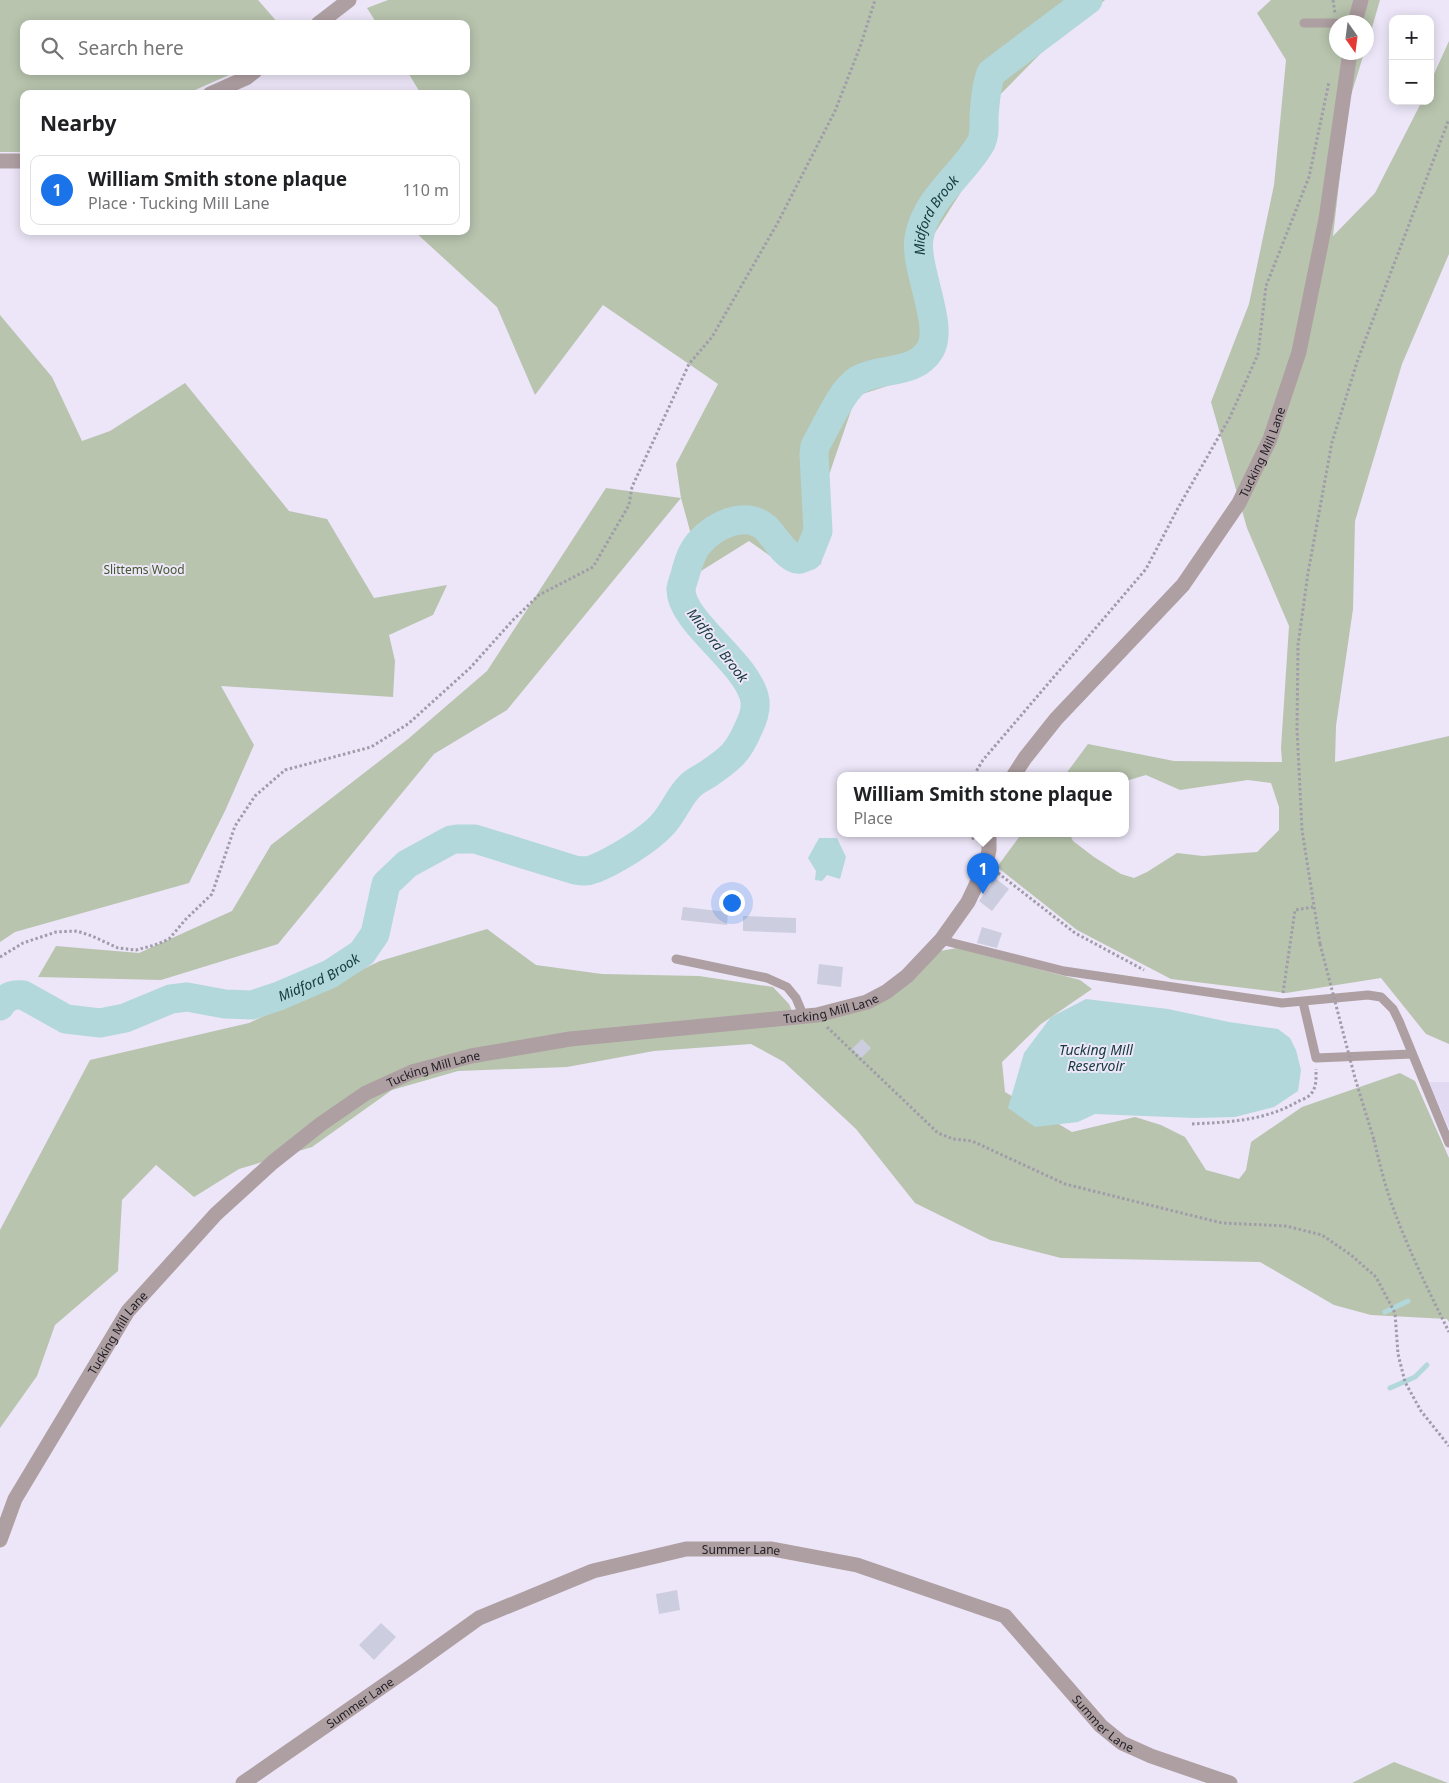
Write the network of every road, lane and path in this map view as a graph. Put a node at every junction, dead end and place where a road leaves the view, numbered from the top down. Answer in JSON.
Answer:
{"nodes":[{"id":1,"x":349,"y":0,"type":"edge"},
{"id":2,"x":875,"y":0,"type":"edge"},
{"id":3,"x":1361,"y":0,"type":"edge"},
{"id":4,"x":1357,"y":15,"type":"edge"},
{"id":5,"x":323,"y":20,"type":"edge"},
{"id":6,"x":1329,"y":23,"type":"edge"},
{"id":7,"x":1304,"y":24,"type":"dead end"},
{"id":8,"x":1349,"y":60,"type":"edge"},
{"id":9,"x":1330,"y":74,"type":"dead end"},
{"id":10,"x":250,"y":75,"type":"edge"},
{"id":11,"x":219,"y":90,"type":"edge"},
{"id":12,"x":1449,"y":118,"type":"edge"},
{"id":13,"x":20,"y":161,"type":"edge"},
{"id":14,"x":0,"y":162,"type":"edge"},
{"id":15,"x":976,"y":772,"type":"edge"},
{"id":16,"x":1016,"y":772,"type":"edge"},
{"id":17,"x":972,"y":837,"type":"edge"},
{"id":18,"x":989,"y":837,"type":"edge"},
{"id":19,"x":975,"y":844,"type":"dead end"},
{"id":20,"x":986,"y":864,"type":"junction"},
{"id":21,"x":1313,"y":907,"type":"junction"},
{"id":22,"x":941,"y":940,"type":"junction"},
{"id":23,"x":0,"y":957,"type":"edge"},
{"id":24,"x":676,"y":960,"type":"dead end"},
{"id":25,"x":1145,"y":971,"type":"dead end"},
{"id":26,"x":1284,"y":988,"type":"dead end"},
{"id":27,"x":1303,"y":1002,"type":"junction"},
{"id":28,"x":810,"y":1016,"type":"junction"},
{"id":29,"x":1412,"y":1054,"type":"junction"},
{"id":30,"x":1316,"y":1058,"type":"junction"},
{"id":31,"x":1192,"y":1124,"type":"dead end"},
{"id":32,"x":1449,"y":1142,"type":"edge"},
{"id":33,"x":1449,"y":1332,"type":"edge"},
{"id":34,"x":1449,"y":1446,"type":"edge"},
{"id":35,"x":0,"y":1540,"type":"edge"},
{"id":36,"x":243,"y":1783,"type":"edge"},
{"id":37,"x":1230,"y":1783,"type":"edge"}],
"edges":[{"from":1,"to":5,"type":"street"},
{"from":2,"to":23,"type":"path"},
{"from":3,"to":4,"type":"street"},
{"from":6,"to":7,"type":"lane"},
{"from":8,"to":16,"type":"street","name":"Tucking Mill Lane"},
{"from":9,"to":15,"type":"path"},
{"from":10,"to":11,"type":"street"},
{"from":12,"to":21,"type":"path"},
{"from":13,"to":14,"type":"street"},
{"from":17,"to":19,"type":"path"},
{"from":18,"to":20,"type":"street","name":"Tucking Mill Lane"},
{"from":20,"to":22,"type":"street","name":"Tucking Mill Lane"},
{"from":20,"to":25,"type":"path"},
{"from":21,"to":26,"type":"path"},
{"from":21,"to":33,"type":"path","bridge":true},
{"from":22,"to":27,"type":"lane"},
{"from":22,"to":28,"type":"street","name":"Tucking Mill Lane"},
{"from":24,"to":28,"type":"lane"},
{"from":27,"to":29,"type":"lane"},
{"from":27,"to":30,"type":"lane"},
{"from":28,"to":34,"type":"path"},
{"from":28,"to":35,"type":"street","name":"Tucking Mill Lane"},
{"from":29,"to":30,"type":"lane"},
{"from":29,"to":32,"type":"lane"},
{"from":30,"to":31,"type":"path"},
{"from":36,"to":37,"type":"street","name":"Summer Lane"}]}
